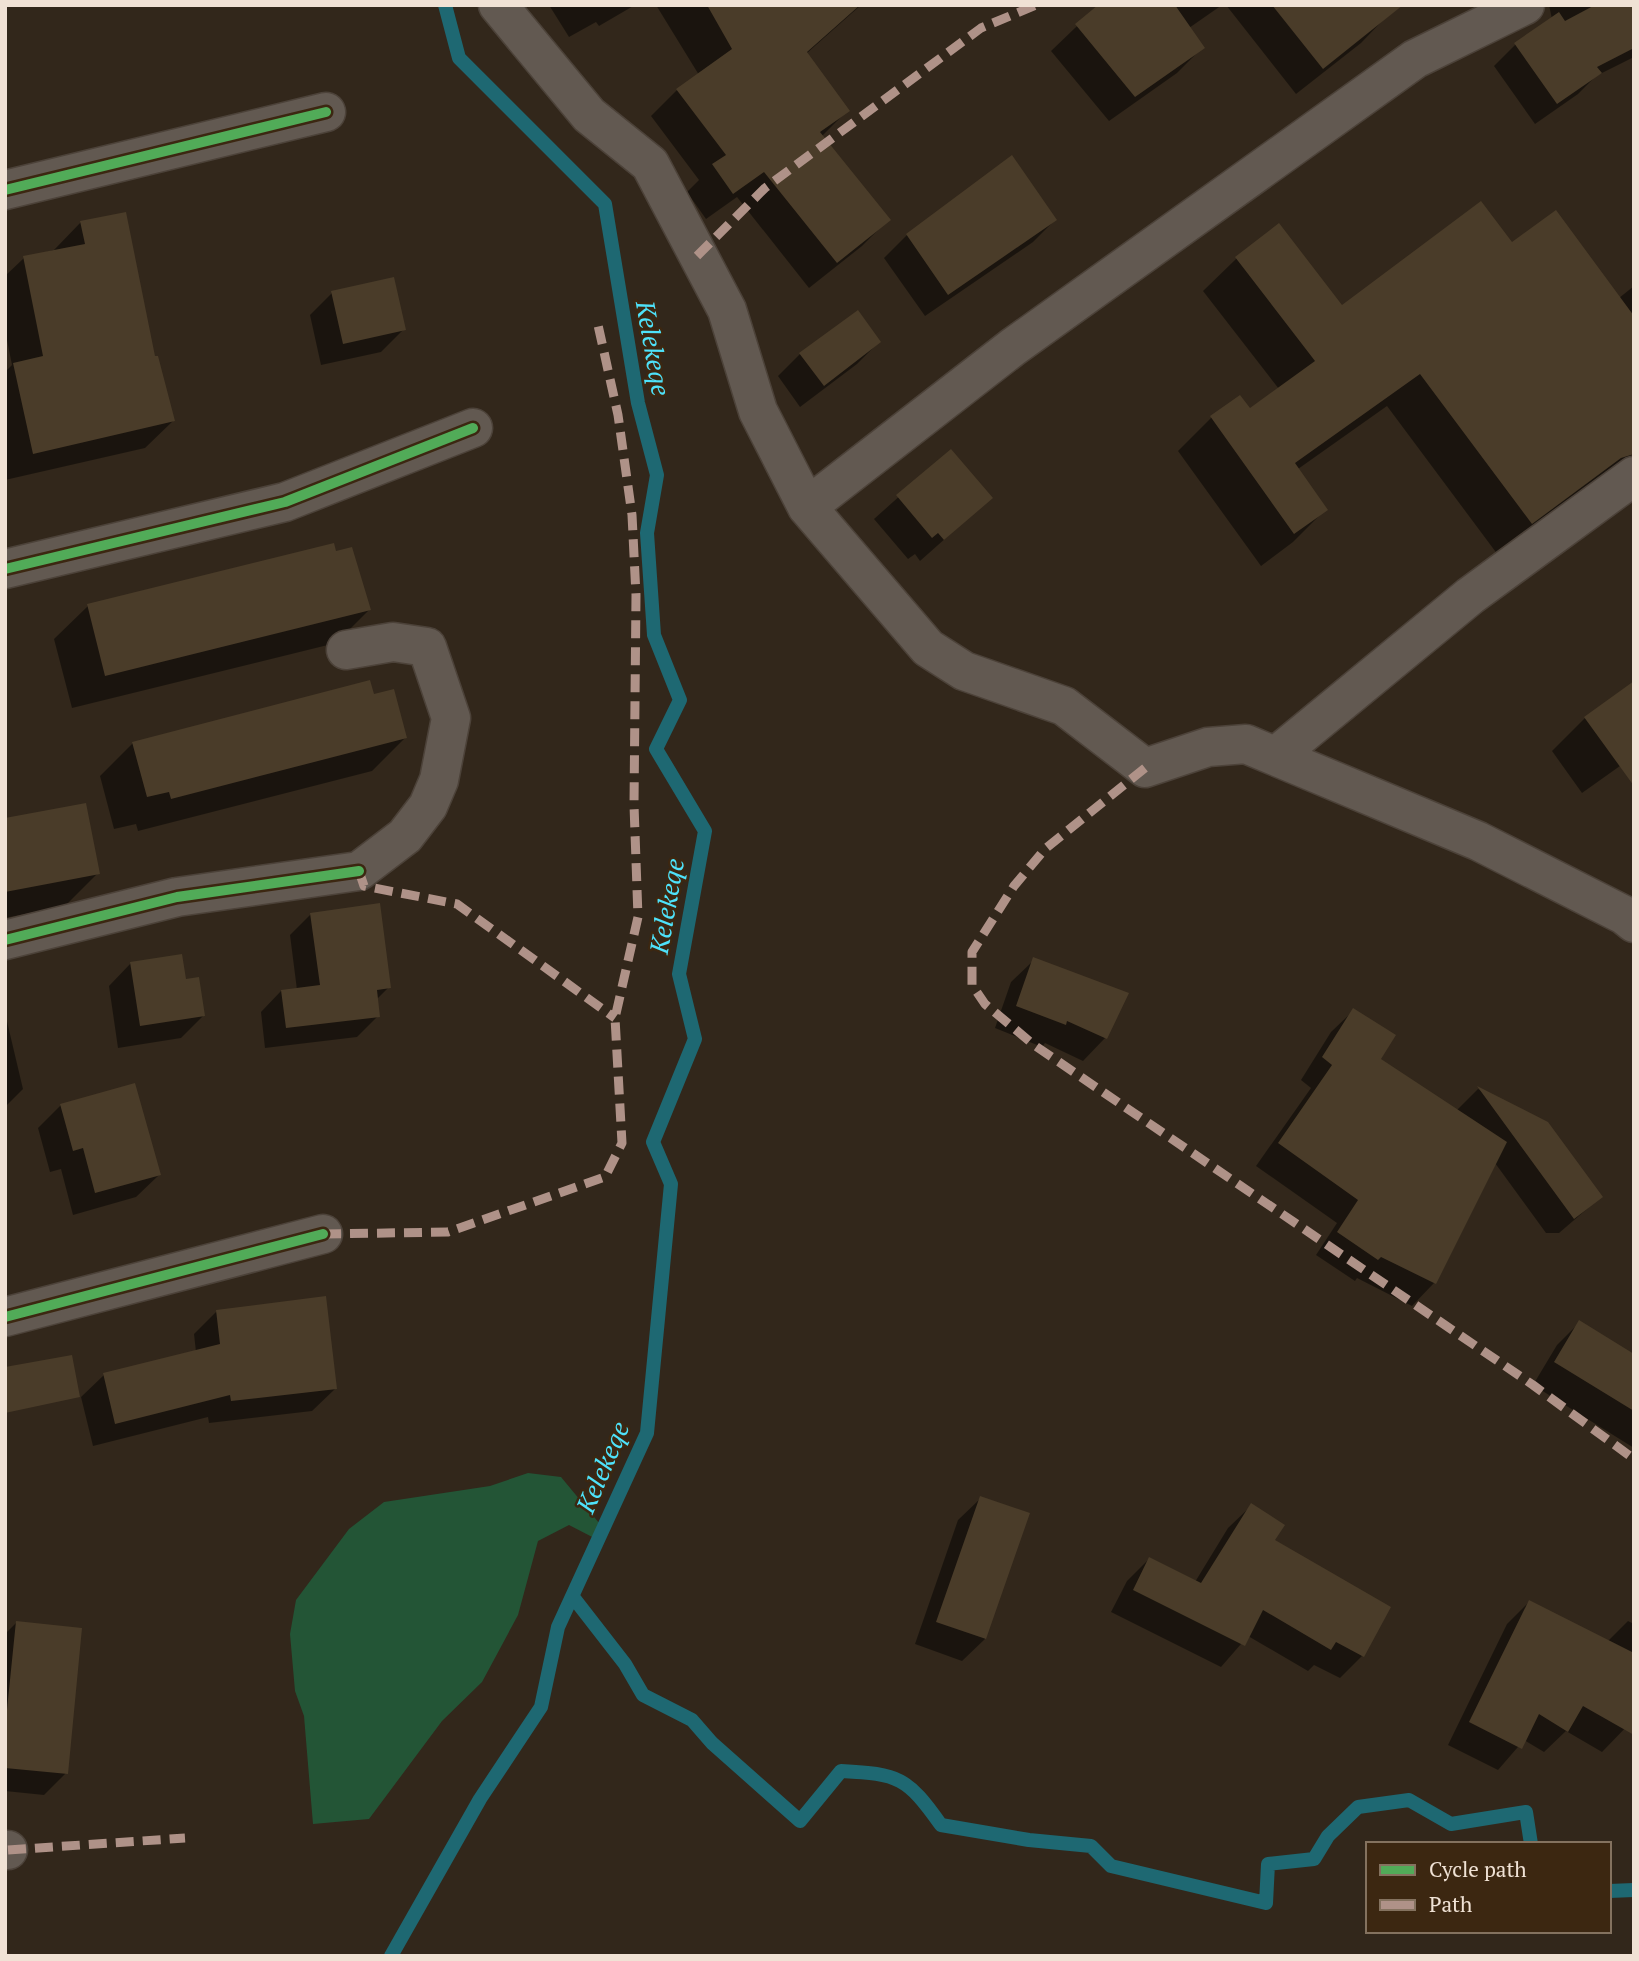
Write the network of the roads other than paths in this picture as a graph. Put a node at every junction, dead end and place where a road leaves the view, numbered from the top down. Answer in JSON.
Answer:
{"nodes":[{"id":1,"x":498,"y":5,"type":"edge"},
{"id":2,"x":1525,"y":5,"type":"edge"},
{"id":3,"x":326,"y":112,"type":"dead end"},
{"id":4,"x":5,"y":190,"type":"edge"},
{"id":5,"x":473,"y":428,"type":"dead end"},
{"id":6,"x":1634,"y":476,"type":"edge"},
{"id":7,"x":807,"y":507,"type":"junction"},
{"id":8,"x":5,"y":569,"type":"edge"},
{"id":9,"x":346,"y":650,"type":"dead end"},
{"id":10,"x":1277,"y":755,"type":"junction"},
{"id":11,"x":1631,"y":915,"type":"edge"},
{"id":12,"x":5,"y":940,"type":"edge"},
{"id":13,"x":323,"y":1234,"type":"dead end"},
{"id":14,"x":5,"y":1317,"type":"edge"}],
"edges":[{"from":1,"to":7,"type":"street"},
{"from":2,"to":7,"type":"street"},
{"from":3,"to":4,"type":"street"},
{"from":5,"to":8,"type":"street"},
{"from":6,"to":10,"type":"street"},
{"from":7,"to":10,"type":"street"},
{"from":9,"to":12,"type":"street"},
{"from":10,"to":11,"type":"street"},
{"from":13,"to":14,"type":"street"}]}
